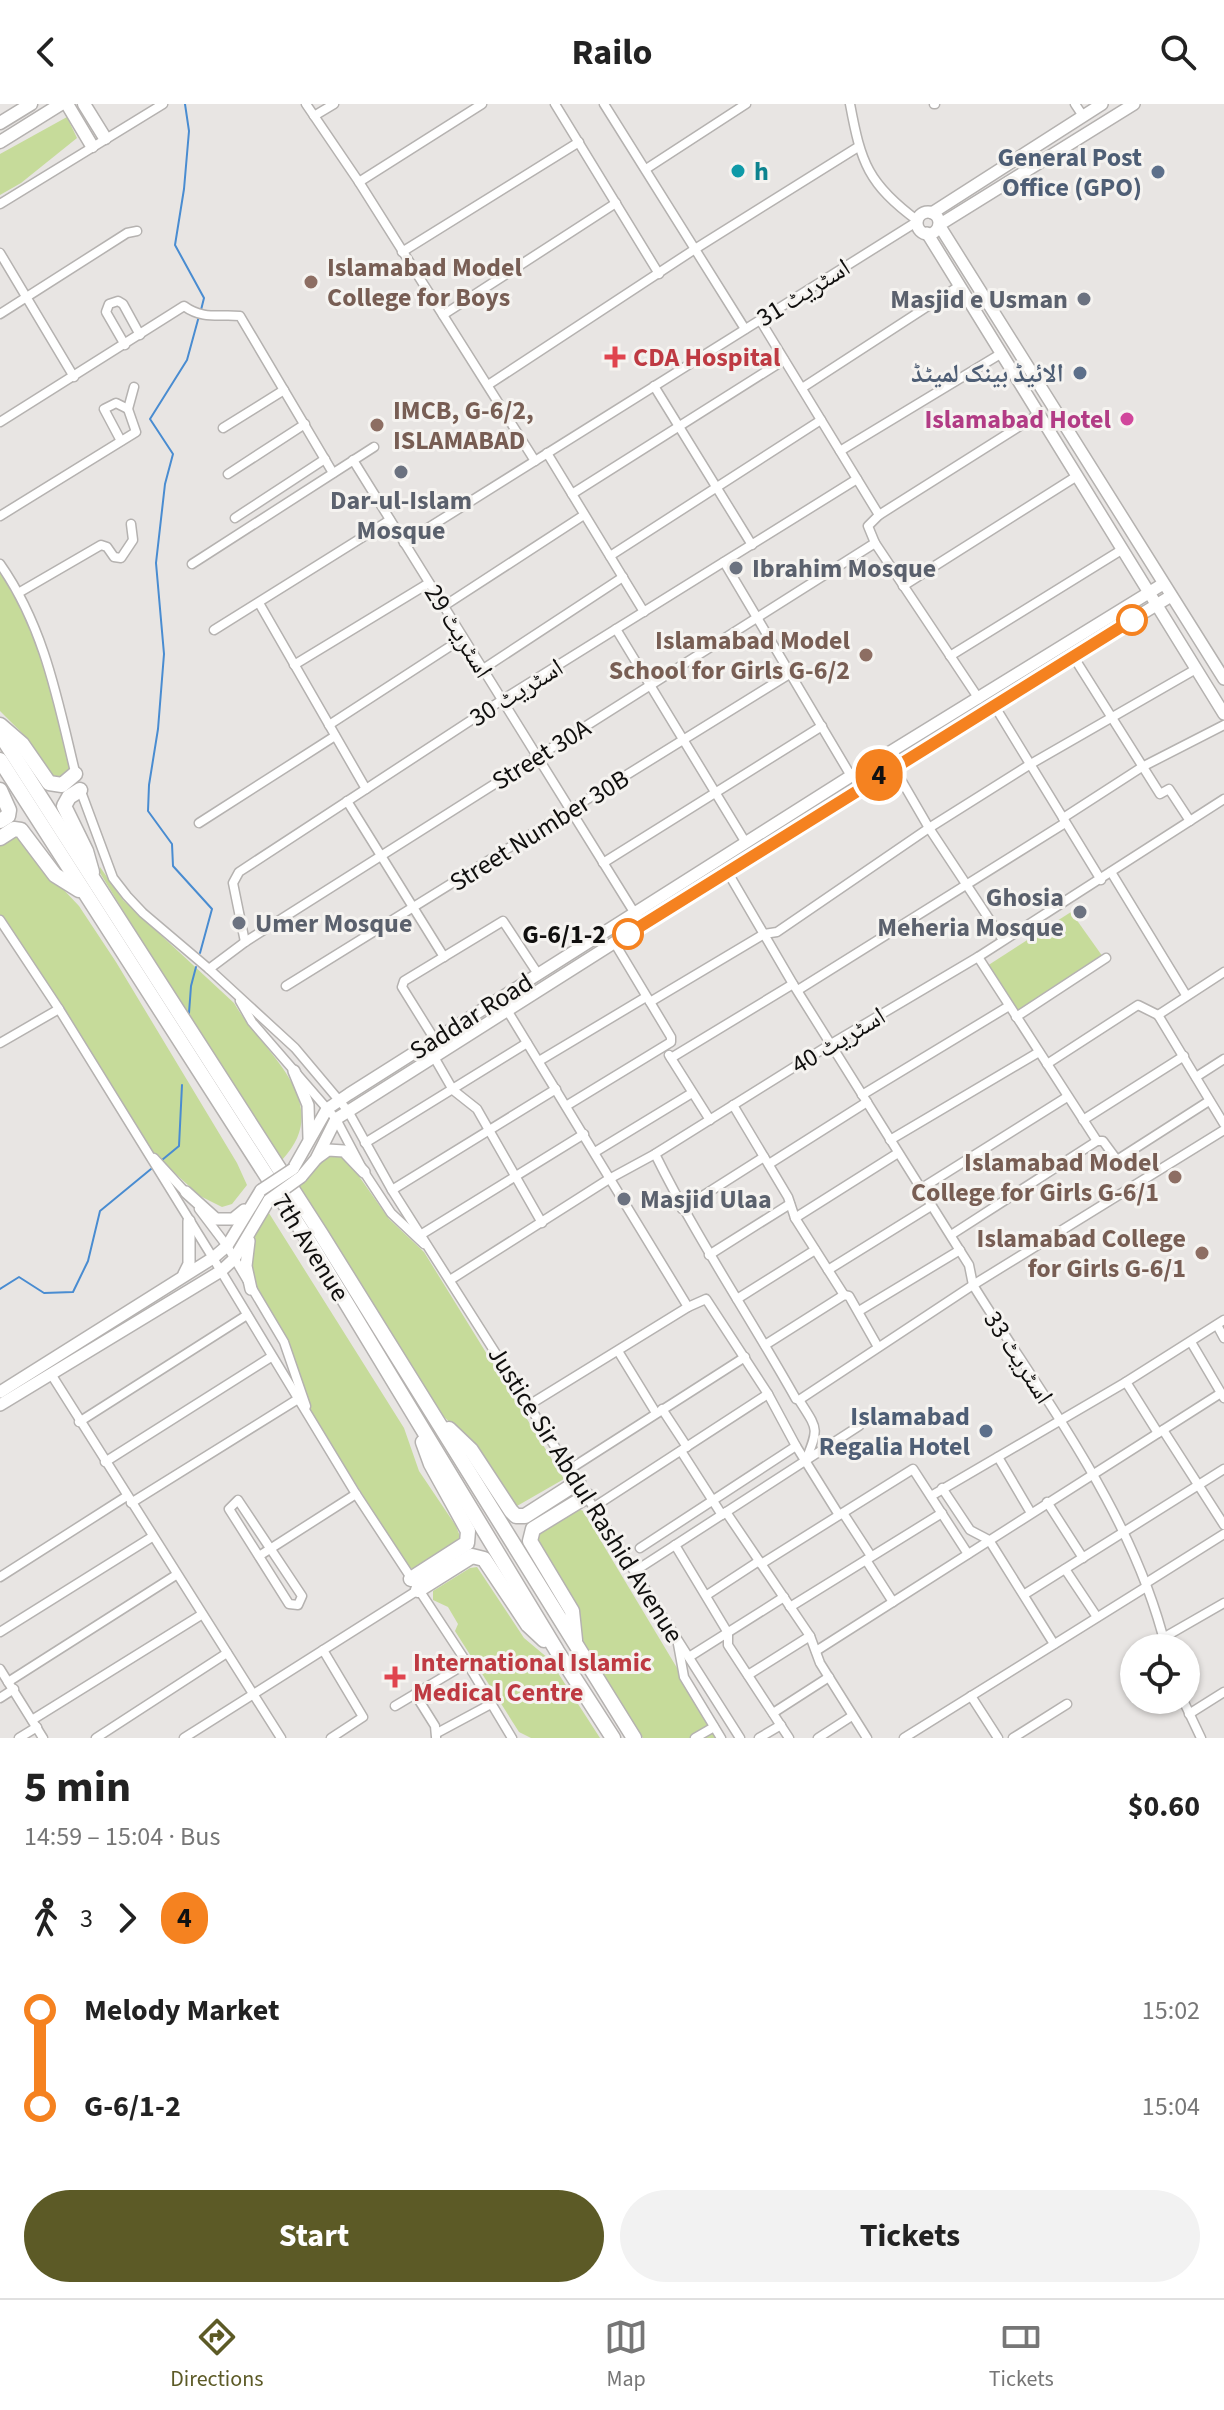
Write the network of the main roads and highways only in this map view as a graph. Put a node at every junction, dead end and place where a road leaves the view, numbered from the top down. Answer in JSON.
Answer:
{"nodes":[{"id":1,"x":31,"y":104,"type":"edge"},
{"id":2,"x":64,"y":104,"type":"edge"},
{"id":3,"x":84,"y":104,"type":"edge"},
{"id":4,"x":0,"y":123,"type":"edge"},
{"id":5,"x":105,"y":138,"type":"road end"},
{"id":6,"x":0,"y":142,"type":"edge"},
{"id":7,"x":92,"y":146,"type":"road end"},
{"id":8,"x":0,"y":725,"type":"edge"},
{"id":9,"x":0,"y":734,"type":"edge"},
{"id":10,"x":0,"y":760,"type":"edge"},
{"id":11,"x":75,"y":774,"type":"road end"},
{"id":12,"x":0,"y":790,"type":"edge"},
{"id":13,"x":80,"y":790,"type":"road end"},
{"id":14,"x":0,"y":821,"type":"edge"},
{"id":15,"x":0,"y":838,"type":"edge"},
{"id":16,"x":90,"y":890,"type":"junction"},
{"id":17,"x":431,"y":1412,"type":"junction"},
{"id":18,"x":413,"y":1415,"type":"junction"},
{"id":19,"x":574,"y":1475,"type":"road end"},
{"id":20,"x":591,"y":1502,"type":"road end"},
{"id":21,"x":575,"y":1643,"type":"junction"},
{"id":22,"x":557,"y":1651,"type":"junction"},
{"id":23,"x":613,"y":1738,"type":"edge"},
{"id":24,"x":634,"y":1738,"type":"edge"}],
"edges":[{"from":1,"to":4,"type":"main road"},
{"from":2,"to":6,"type":"main road"},
{"from":2,"to":7,"type":"main road"},
{"from":3,"to":5,"type":"main road"},
{"from":8,"to":11,"type":"main road"},
{"from":9,"to":16,"type":"main road","name":"7th Avenue"},
{"from":10,"to":16,"type":"main road","name":"7th Avenue"},
{"from":12,"to":14,"type":"main road"},
{"from":13,"to":16,"type":"main road"},
{"from":15,"to":16,"type":"main road"},
{"from":16,"to":17,"type":"main road","name":"7th Avenue"},
{"from":16,"to":18,"type":"main road","name":"7th Avenue"},
{"from":17,"to":19,"type":"main road"},
{"from":17,"to":21,"type":"main road","name":"7th Avenue"},
{"from":18,"to":22,"type":"main road","name":"7th Avenue"},
{"from":18,"to":22,"type":"main road"},
{"from":20,"to":21,"type":"main road"},
{"from":21,"to":24,"type":"main road","name":"7th Avenue"},
{"from":22,"to":23,"type":"main road","name":"7th Avenue"}]}
